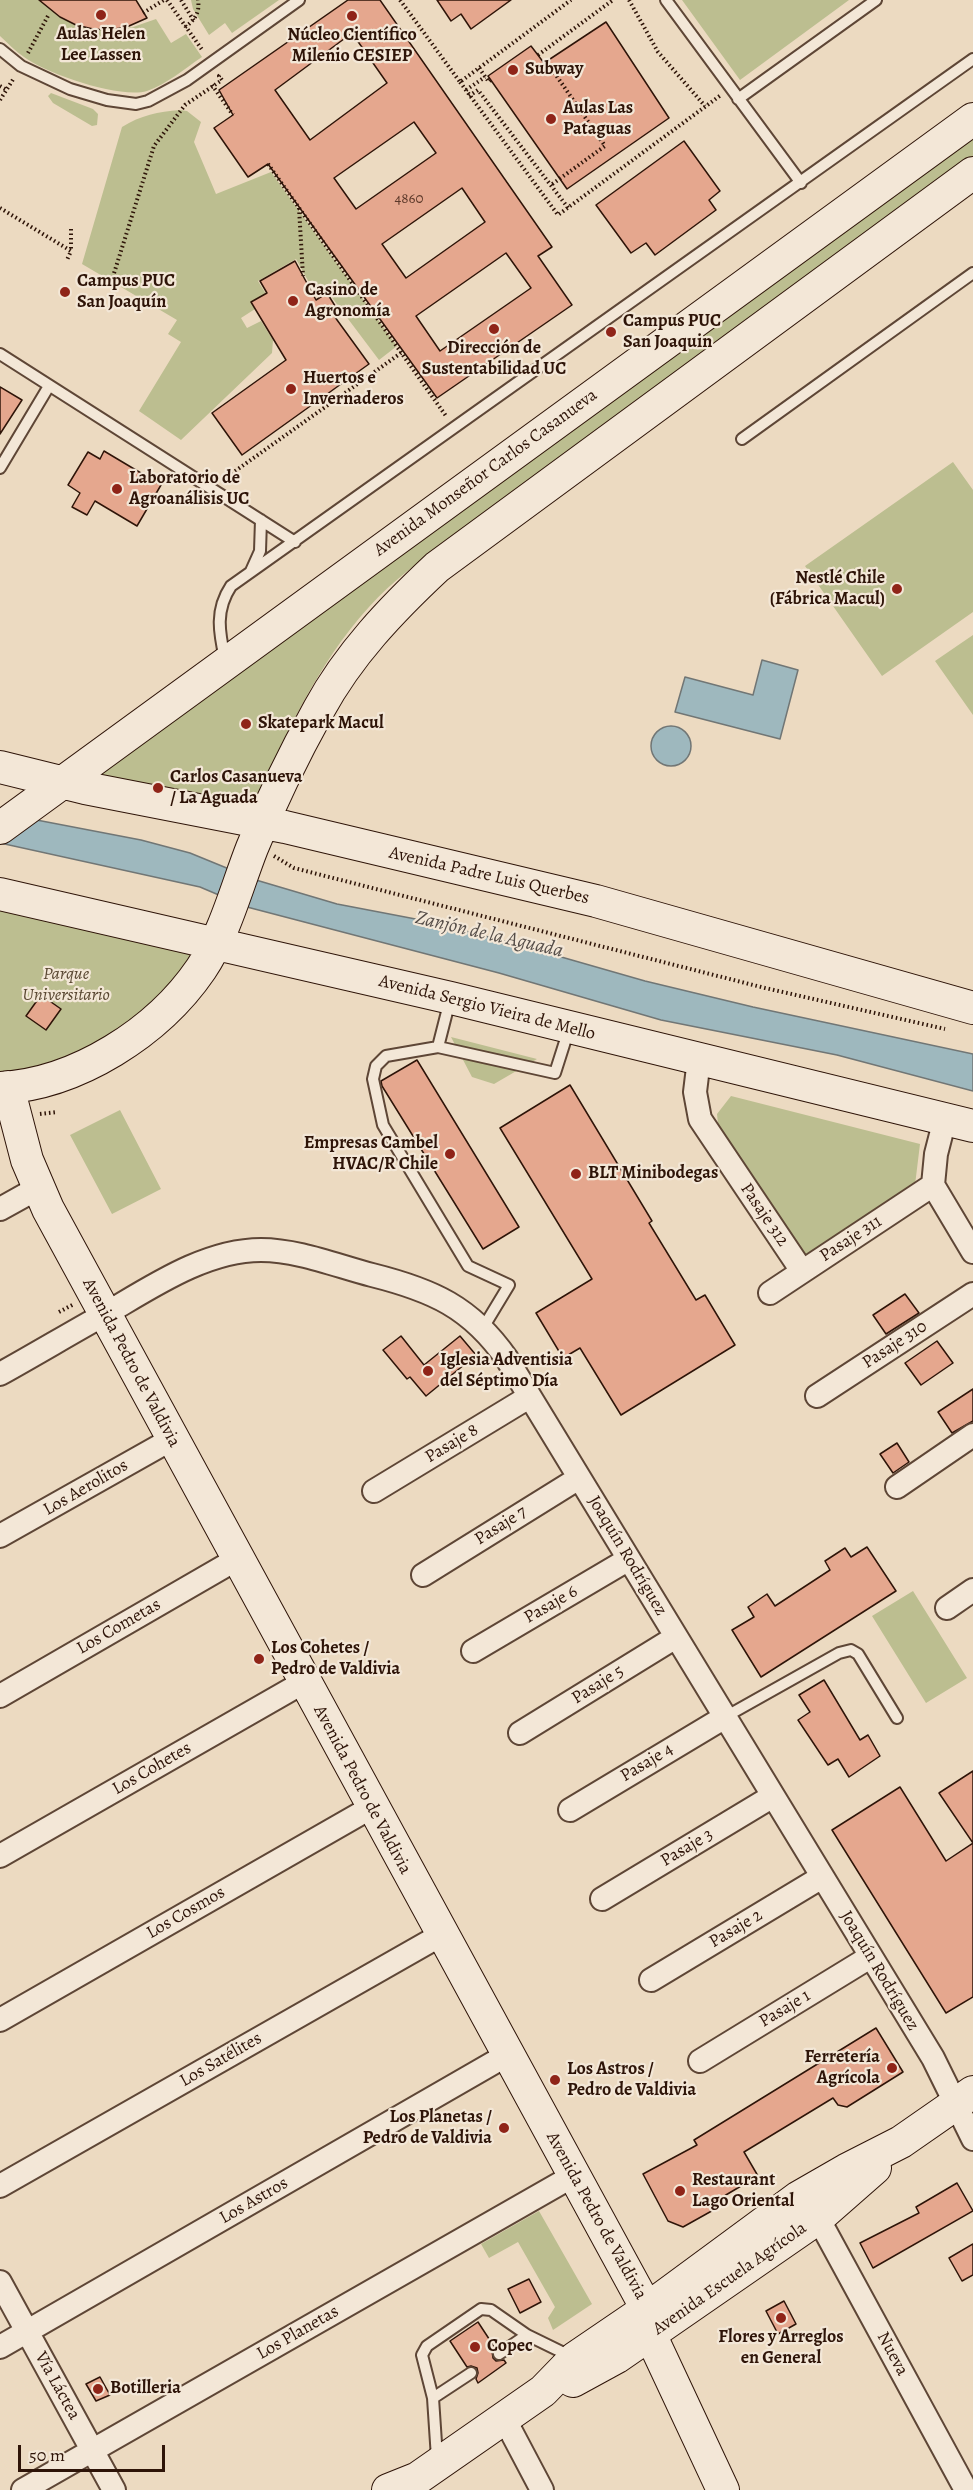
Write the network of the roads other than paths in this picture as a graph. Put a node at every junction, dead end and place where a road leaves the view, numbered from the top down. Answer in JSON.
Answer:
{"nodes":[{"id":1,"x":299,"y":0,"type":"edge"},
{"id":2,"x":666,"y":0,"type":"edge"},
{"id":3,"x":876,"y":0,"type":"edge"},
{"id":4,"x":0,"y":49,"type":"edge"},
{"id":5,"x":972,"y":62,"type":"edge"},
{"id":6,"x":738,"y":99,"type":"junction"},
{"id":7,"x":973,"y":119,"type":"edge"},
{"id":8,"x":973,"y":174,"type":"edge"},
{"id":9,"x":801,"y":183,"type":"junction"},
{"id":10,"x":973,"y":273,"type":"edge"},
{"id":11,"x":0,"y":354,"type":"edge"},
{"id":12,"x":49,"y":386,"type":"junction"},
{"id":13,"x":742,"y":439,"type":"dead end"},
{"id":14,"x":0,"y":468,"type":"edge"},
{"id":15,"x":261,"y":520,"type":"junction"},
{"id":16,"x":295,"y":542,"type":"junction"},
{"id":17,"x":249,"y":574,"type":"junction"},
{"id":18,"x":226,"y":662,"type":"junction"},
{"id":19,"x":0,"y":767,"type":"edge"},
{"id":20,"x":54,"y":790,"type":"junction"},
{"id":21,"x":0,"y":828,"type":"edge"},
{"id":22,"x":257,"y":837,"type":"junction"},
{"id":23,"x":0,"y":894,"type":"edge"},
{"id":24,"x":221,"y":931,"type":"junction"},
{"id":25,"x":451,"y":998,"type":"junction"},
{"id":26,"x":973,"y":1008,"type":"edge"},
{"id":27,"x":570,"y":1027,"type":"junction"},
{"id":28,"x":438,"y":1047,"type":"junction"},
{"id":29,"x":699,"y":1059,"type":"junction"},
{"id":30,"x":4,"y":1088,"type":"edge"},
{"id":31,"x":959,"y":1123,"type":"edge"},
{"id":32,"x":933,"y":1185,"type":"junction"},
{"id":33,"x":38,"y":1188,"type":"junction"},
{"id":34,"x":0,"y":1209,"type":"edge"},
{"id":35,"x":973,"y":1252,"type":"edge"},
{"id":36,"x":802,"y":1271,"type":"junction"},
{"id":37,"x":770,"y":1293,"type":"dead end"},
{"id":38,"x":973,"y":1294,"type":"edge"},
{"id":39,"x":105,"y":1314,"type":"junction"},
{"id":40,"x":483,"y":1328,"type":"junction"},
{"id":41,"x":0,"y":1374,"type":"edge"},
{"id":42,"x":817,"y":1396,"type":"dead end"},
{"id":43,"x":529,"y":1397,"type":"junction"},
{"id":44,"x":973,"y":1435,"type":"edge"},
{"id":45,"x":172,"y":1439,"type":"junction"},
{"id":46,"x":579,"y":1478,"type":"junction"},
{"id":47,"x":897,"y":1487,"type":"dead end"},
{"id":48,"x":374,"y":1491,"type":"dead end"},
{"id":49,"x":0,"y":1536,"type":"edge"},
{"id":50,"x":237,"y":1559,"type":"junction"},
{"id":51,"x":629,"y":1559,"type":"junction"},
{"id":52,"x":423,"y":1575,"type":"dead end"},
{"id":53,"x":973,"y":1590,"type":"edge"},
{"id":54,"x":947,"y":1608,"type":"dead end"},
{"id":55,"x":676,"y":1637,"type":"junction"},
{"id":56,"x":473,"y":1651,"type":"dead end"},
{"id":57,"x":304,"y":1682,"type":"junction"},
{"id":58,"x":0,"y":1696,"type":"edge"},
{"id":59,"x":725,"y":1717,"type":"junction"},
{"id":60,"x":897,"y":1718,"type":"dead end"},
{"id":61,"x":520,"y":1732,"type":"dead end"},
{"id":62,"x":773,"y":1796,"type":"junction"},
{"id":63,"x":372,"y":1807,"type":"junction"},
{"id":64,"x":570,"y":1810,"type":"dead end"},
{"id":65,"x":0,"y":1857,"type":"edge"},
{"id":66,"x":822,"y":1877,"type":"junction"},
{"id":67,"x":602,"y":1899,"type":"dead end"},
{"id":68,"x":441,"y":1935,"type":"junction"},
{"id":69,"x":870,"y":1957,"type":"junction"},
{"id":70,"x":651,"y":1980,"type":"dead end"},
{"id":71,"x":0,"y":2020,"type":"edge"},
{"id":72,"x":507,"y":2055,"type":"junction"},
{"id":73,"x":700,"y":2061,"type":"dead end"},
{"id":74,"x":964,"y":2098,"type":"edge"},
{"id":75,"x":973,"y":2139,"type":"edge"},
{"id":76,"x":901,"y":2142,"type":"junction"},
{"id":77,"x":573,"y":2176,"type":"junction"},
{"id":78,"x":0,"y":2186,"type":"edge"},
{"id":79,"x":818,"y":2218,"type":"junction"},
{"id":80,"x":0,"y":2282,"type":"edge"},
{"id":81,"x":649,"y":2322,"type":"junction"},
{"id":82,"x":27,"y":2331,"type":"junction"},
{"id":83,"x":527,"y":2335,"type":"junction"},
{"id":84,"x":0,"y":2347,"type":"edge"},
{"id":85,"x":500,"y":2354,"type":"dead end"},
{"id":86,"x":575,"y":2358,"type":"junction"},
{"id":87,"x":471,"y":2373,"type":"dead end"},
{"id":88,"x":543,"y":2391,"type":"junction"},
{"id":89,"x":433,"y":2398,"type":"junction"},
{"id":90,"x":504,"y":2418,"type":"junction"},
{"id":91,"x":93,"y":2451,"type":"junction"},
{"id":92,"x":421,"y":2477,"type":"edge"},
{"id":93,"x":23,"y":2490,"type":"edge"},
{"id":94,"x":114,"y":2490,"type":"edge"},
{"id":95,"x":388,"y":2490,"type":"edge"},
{"id":96,"x":542,"y":2490,"type":"edge"},
{"id":97,"x":723,"y":2490,"type":"edge"},
{"id":98,"x":966,"y":2490,"type":"edge"}],
"edges":[{"from":1,"to":4,"type":"lane"},
{"from":2,"to":6,"type":"lane"},
{"from":3,"to":6,"type":"lane"},
{"from":5,"to":9,"type":"lane"},
{"from":6,"to":9,"type":"lane"},
{"from":7,"to":18,"type":"main road","name":"Avenida Monseñor Carlos Casanueva"},
{"from":8,"to":22,"type":"main road"},
{"from":9,"to":16,"type":"lane"},
{"from":10,"to":13,"type":"lane"},
{"from":11,"to":12,"type":"lane"},
{"from":12,"to":14,"type":"lane"},
{"from":12,"to":15,"type":"lane"},
{"from":15,"to":16,"type":"lane"},
{"from":15,"to":17,"type":"lane"},
{"from":16,"to":17,"type":"lane"},
{"from":17,"to":18,"type":"lane"},
{"from":18,"to":20,"type":"main road","name":"Avenida Monseñor Carlos Casanueva"},
{"from":19,"to":20,"type":"main road","name":"Avenida Padre Luis Querbes"},
{"from":20,"to":21,"type":"main road","name":"Avenida Monseñor Carlos Casanueva"},
{"from":20,"to":22,"type":"main road","name":"Avenida Padre Luis Querbes"},
{"from":22,"to":24,"type":"main road"},
{"from":22,"to":26,"type":"main road","name":"Avenida Padre Luis Querbes"},
{"from":23,"to":24,"type":"main road","name":"Avenida Sergio Vieira de Mello"},
{"from":24,"to":25,"type":"main road","name":"Avenida Sergio Vieira de Mello"},
{"from":24,"to":30,"type":"main road"},
{"from":25,"to":27,"type":"main road","name":"Avenida Sergio Vieira de Mello"},
{"from":25,"to":28,"type":"lane"},
{"from":27,"to":28,"type":"lane"},
{"from":27,"to":29,"type":"main road","name":"Avenida Sergio Vieira de Mello"},
{"from":28,"to":40,"type":"lane"},
{"from":29,"to":31,"type":"main road","name":"Avenida Sergio Vieira de Mello"},
{"from":29,"to":36,"type":"street","name":"Pasaje 312"},
{"from":30,"to":33,"type":"main road","name":"Avenida Pedro de Valdivia"},
{"from":31,"to":32,"type":"street"},
{"from":32,"to":35,"type":"street"},
{"from":32,"to":36,"type":"street","name":"Pasaje 311"},
{"from":33,"to":34,"type":"street"},
{"from":33,"to":39,"type":"main road","name":"Avenida Pedro de Valdivia"},
{"from":36,"to":37,"type":"street","name":"Pasaje 311"},
{"from":38,"to":42,"type":"street","name":"Pasaje 310"},
{"from":39,"to":40,"type":"street","name":"Joaquín Rodríguez"},
{"from":39,"to":41,"type":"street","name":"Joaquín Rodríguez"},
{"from":39,"to":45,"type":"main road","name":"Avenida Pedro de Valdivia"},
{"from":40,"to":43,"type":"street","name":"Joaquín Rodríguez"},
{"from":43,"to":46,"type":"street","name":"Joaquín Rodríguez"},
{"from":43,"to":48,"type":"street","name":"Pasaje 8"},
{"from":44,"to":47,"type":"street"},
{"from":45,"to":49,"type":"street","name":"Los Aerolitos"},
{"from":45,"to":50,"type":"main road","name":"Avenida Pedro de Valdivia"},
{"from":46,"to":51,"type":"street","name":"Joaquín Rodríguez"},
{"from":46,"to":52,"type":"street","name":"Pasaje 7"},
{"from":50,"to":57,"type":"main road","name":"Avenida Pedro de Valdivia"},
{"from":50,"to":58,"type":"street","name":"Los Cometas"},
{"from":51,"to":55,"type":"street","name":"Joaquín Rodríguez"},
{"from":51,"to":56,"type":"street","name":"Pasaje 6"},
{"from":53,"to":54,"type":"street"},
{"from":55,"to":59,"type":"street","name":"Joaquín Rodríguez"},
{"from":55,"to":61,"type":"street","name":"Pasaje 5"},
{"from":57,"to":63,"type":"main road","name":"Avenida Pedro de Valdivia"},
{"from":57,"to":65,"type":"street","name":"Los Cohetes"},
{"from":59,"to":60,"type":"lane"},
{"from":59,"to":62,"type":"street","name":"Joaquín Rodríguez"},
{"from":59,"to":64,"type":"street","name":"Pasaje 4"},
{"from":62,"to":66,"type":"street","name":"Joaquín Rodríguez"},
{"from":62,"to":67,"type":"street","name":"Pasaje 3"},
{"from":63,"to":68,"type":"main road","name":"Avenida Pedro de Valdivia"},
{"from":63,"to":71,"type":"street","name":"Los Cosmos"},
{"from":66,"to":69,"type":"street","name":"Joaquín Rodríguez"},
{"from":66,"to":70,"type":"street","name":"Pasaje 2"},
{"from":68,"to":72,"type":"main road","name":"Avenida Pedro de Valdivia"},
{"from":68,"to":78,"type":"street","name":"Los Satélites"},
{"from":69,"to":73,"type":"street","name":"Pasaje 1"},
{"from":69,"to":74,"type":"street","name":"Joaquín Rodríguez"},
{"from":72,"to":77,"type":"main road","name":"Avenida Pedro de Valdivia"},
{"from":72,"to":82,"type":"street","name":"Los Astros"},
{"from":74,"to":75,"type":"street","name":"Joaquín Rodríguez"},
{"from":74,"to":76,"type":"main road","name":"Avenida Escuela Agrícola"},
{"from":76,"to":79,"type":"main road","name":"Avenida Escuela Agrícola"},
{"from":76,"to":81,"type":"main road","name":"Avenida Escuela Agrícola"},
{"from":77,"to":81,"type":"main road","name":"Avenida Pedro de Valdivia"},
{"from":77,"to":91,"type":"street","name":"Los Planetas"},
{"from":79,"to":81,"type":"main road","name":"Avenida Escuela Agrícola"},
{"from":79,"to":98,"type":"street","name":"Nueva"},
{"from":80,"to":82,"type":"street","name":"Vía Láctea"},
{"from":81,"to":86,"type":"main road","name":"Avenida Escuela Agrícola"},
{"from":81,"to":88,"type":"main road","name":"Avenida Escuela Agrícola"},
{"from":81,"to":97,"type":"main road","name":"Avenida Pedro de Valdivia"},
{"from":82,"to":84,"type":"street","name":"Los Astros"},
{"from":82,"to":91,"type":"street","name":"Vía Láctea"},
{"from":83,"to":85,"type":"lane"},
{"from":83,"to":86,"type":"lane"},
{"from":83,"to":89,"type":"lane"},
{"from":86,"to":88,"type":"main road","name":"Avenida Escuela Agrícola"},
{"from":87,"to":89,"type":"lane"},
{"from":88,"to":90,"type":"main road","name":"Avenida Escuela Agrícola"},
{"from":89,"to":92,"type":"lane"},
{"from":90,"to":92,"type":"main road","name":"Avenida Escuela Agrícola"},
{"from":90,"to":96,"type":"street"},
{"from":91,"to":93,"type":"street","name":"Los Planetas"},
{"from":91,"to":94,"type":"street","name":"Vía Láctea"},
{"from":92,"to":95,"type":"main road","name":"Avenida Escuela Agrícola"}]}
